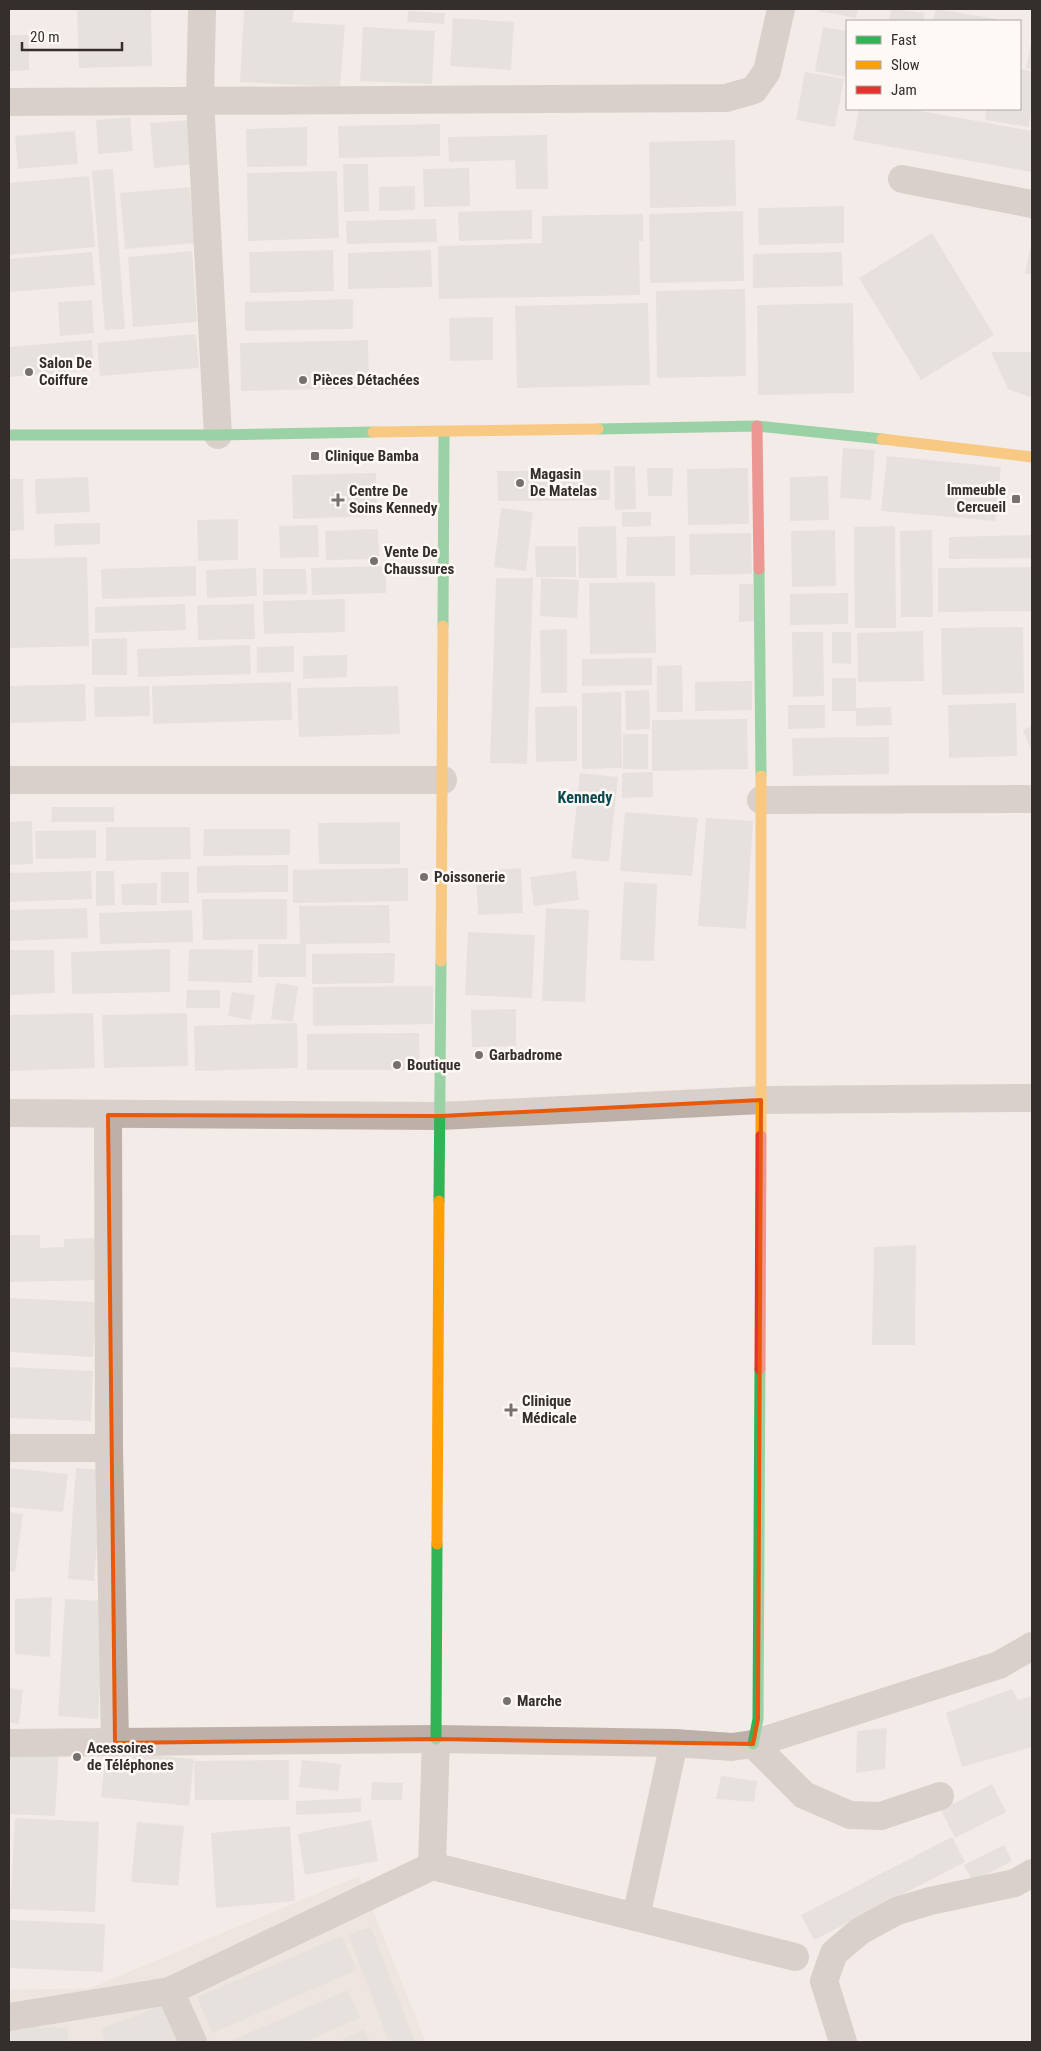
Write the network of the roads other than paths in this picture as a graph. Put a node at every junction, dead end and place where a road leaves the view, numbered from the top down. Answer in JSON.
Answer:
{"nodes":[{"id":1,"x":202,"y":9,"type":"edge"},
{"id":2,"x":781,"y":9,"type":"edge"},
{"id":3,"x":200,"y":100,"type":"junction"},
{"id":4,"x":9,"y":102,"type":"edge"},
{"id":5,"x":902,"y":179,"type":"dead end"},
{"id":6,"x":1032,"y":204,"type":"edge"},
{"id":7,"x":757,"y":426,"type":"junction"},
{"id":8,"x":444,"y":432,"type":"junction"},
{"id":9,"x":9,"y":435,"type":"edge"},
{"id":10,"x":218,"y":435,"type":"junction"},
{"id":11,"x":1032,"y":457,"type":"edge"},
{"id":12,"x":9,"y":780,"type":"edge"},
{"id":13,"x":443,"y":780,"type":"junction"},
{"id":14,"x":1032,"y":799,"type":"edge"},
{"id":15,"x":761,"y":800,"type":"junction"},
{"id":16,"x":1032,"y":1098,"type":"edge"},
{"id":17,"x":762,"y":1100,"type":"junction"},
{"id":18,"x":9,"y":1113,"type":"edge"},
{"id":19,"x":108,"y":1114,"type":"junction"},
{"id":20,"x":441,"y":1116,"type":"junction"},
{"id":21,"x":9,"y":1448,"type":"edge"},
{"id":22,"x":109,"y":1448,"type":"junction"},
{"id":23,"x":1032,"y":1646,"type":"edge"},
{"id":24,"x":436,"y":1739,"type":"junction"},
{"id":25,"x":9,"y":1743,"type":"edge"},
{"id":26,"x":115,"y":1743,"type":"junction"},
{"id":27,"x":674,"y":1743,"type":"junction"},
{"id":28,"x":753,"y":1744,"type":"junction"},
{"id":29,"x":940,"y":1796,"type":"dead end"},
{"id":30,"x":432,"y":1866,"type":"junction"},
{"id":31,"x":1032,"y":1873,"type":"edge"},
{"id":32,"x":636,"y":1917,"type":"junction"},
{"id":33,"x":795,"y":1957,"type":"dead end"},
{"id":34,"x":170,"y":1990,"type":"junction"},
{"id":35,"x":9,"y":2017,"type":"edge"},
{"id":36,"x":193,"y":2042,"type":"edge"},
{"id":37,"x":843,"y":2042,"type":"edge"}],
"edges":[{"from":1,"to":3,"type":"street"},
{"from":2,"to":3,"type":"street"},
{"from":3,"to":4,"type":"street"},
{"from":3,"to":10,"type":"street"},
{"from":5,"to":6,"type":"street"},
{"from":7,"to":8,"type":"street"},
{"from":7,"to":11,"type":"street"},
{"from":7,"to":15,"type":"street"},
{"from":8,"to":10,"type":"street"},
{"from":8,"to":13,"type":"street"},
{"from":9,"to":10,"type":"street"},
{"from":12,"to":13,"type":"street"},
{"from":13,"to":20,"type":"street"},
{"from":14,"to":15,"type":"street"},
{"from":15,"to":17,"type":"street"},
{"from":16,"to":17,"type":"street"},
{"from":17,"to":20,"type":"street"},
{"from":17,"to":28,"type":"street"},
{"from":18,"to":19,"type":"street"},
{"from":19,"to":20,"type":"street"},
{"from":19,"to":22,"type":"street"},
{"from":20,"to":24,"type":"street"},
{"from":21,"to":22,"type":"street"},
{"from":22,"to":26,"type":"street"},
{"from":23,"to":28,"type":"street"},
{"from":24,"to":26,"type":"street"},
{"from":24,"to":27,"type":"street"},
{"from":24,"to":30,"type":"street"},
{"from":25,"to":26,"type":"street"},
{"from":27,"to":28,"type":"street"},
{"from":27,"to":32,"type":"street"},
{"from":28,"to":29,"type":"street"},
{"from":30,"to":32,"type":"street"},
{"from":30,"to":34,"type":"street"},
{"from":31,"to":37,"type":"street"},
{"from":32,"to":33,"type":"street"},
{"from":34,"to":35,"type":"street"},
{"from":34,"to":36,"type":"street"}]}
